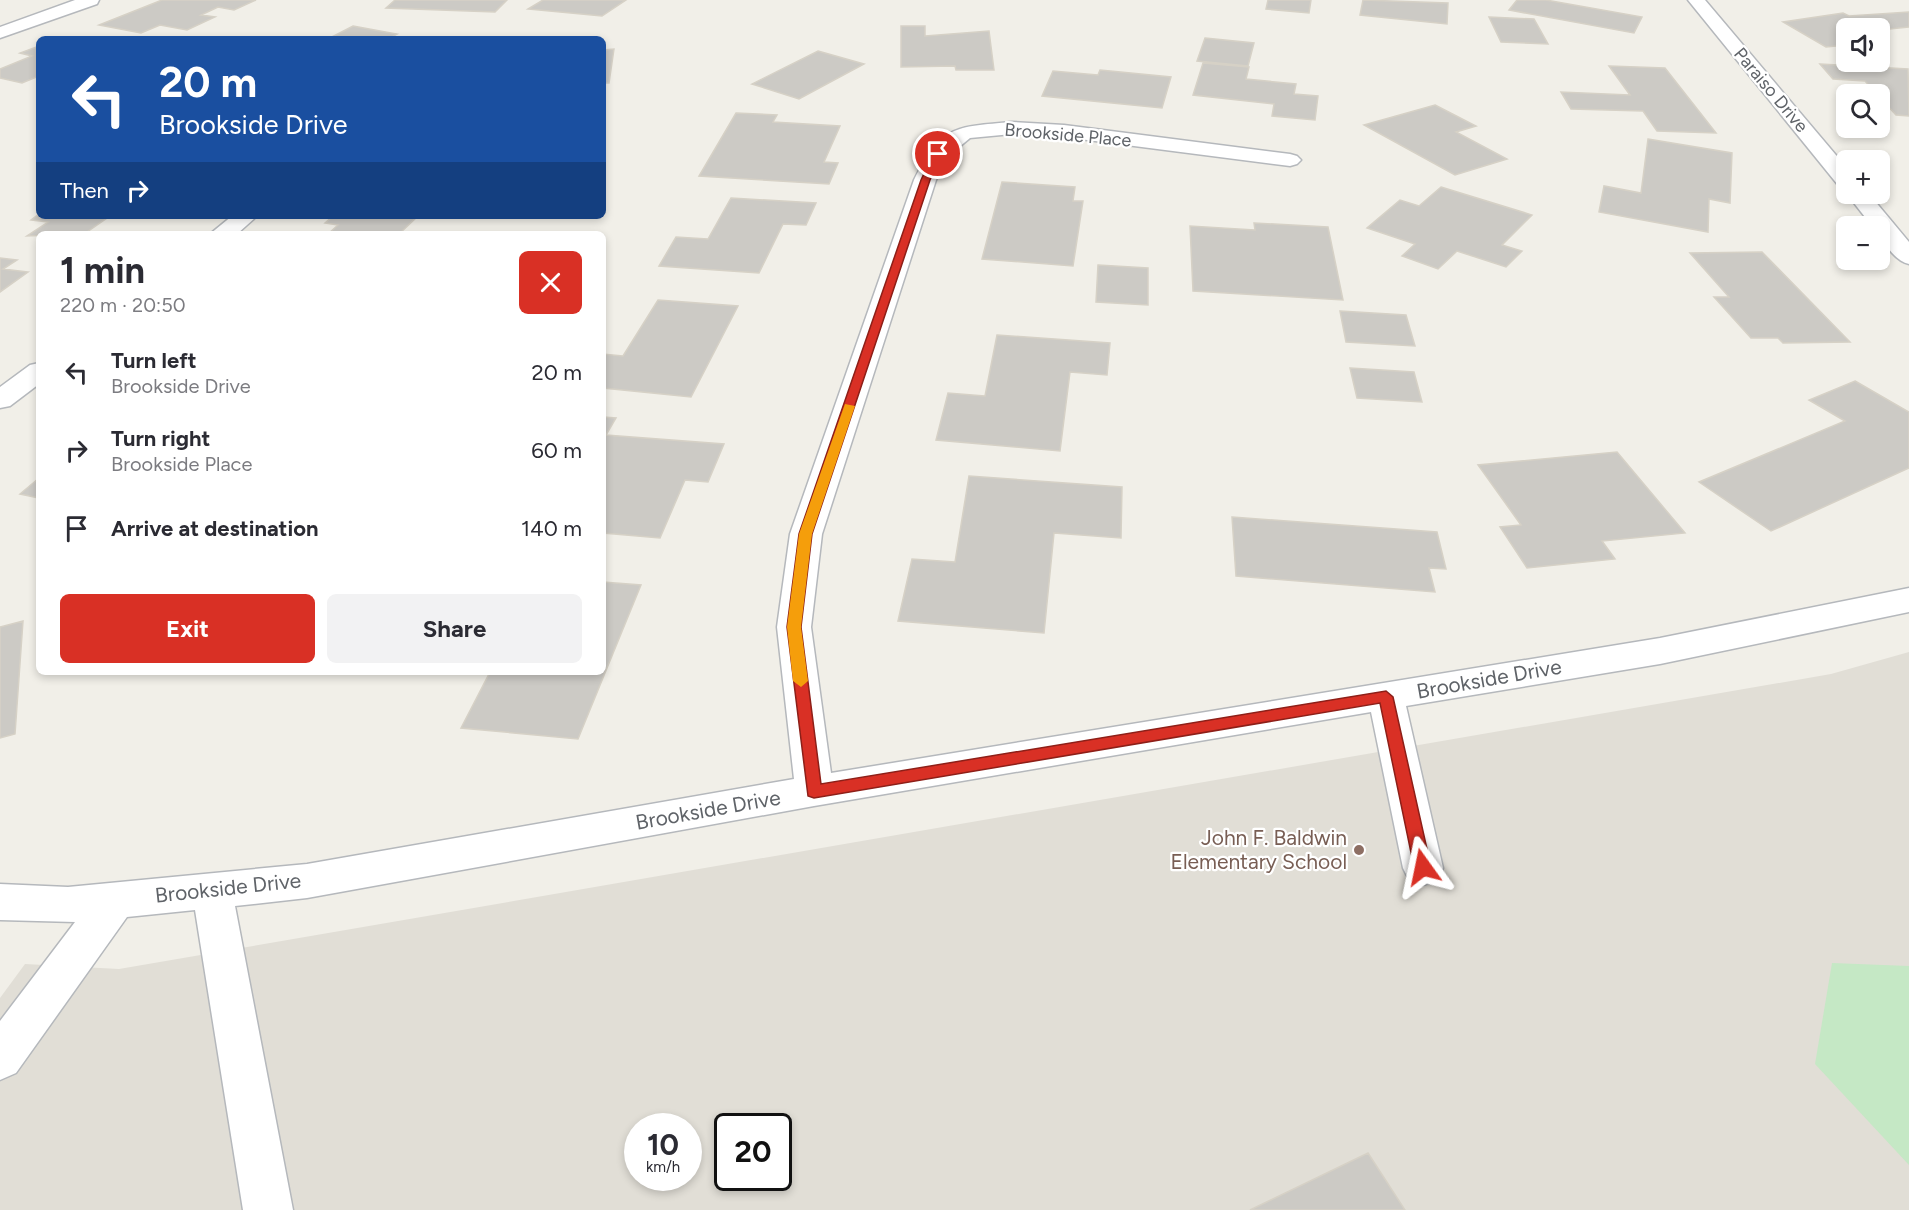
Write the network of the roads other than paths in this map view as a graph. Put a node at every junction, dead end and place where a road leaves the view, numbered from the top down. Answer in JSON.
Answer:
{"nodes":[{"id":1,"x":91,"y":0,"type":"edge"},
{"id":2,"x":1696,"y":0,"type":"edge"},
{"id":3,"x":0,"y":33,"type":"edge"},
{"id":4,"x":1290,"y":160,"type":"dead end"},
{"id":5,"x":1836,"y":168,"type":"edge"},
{"id":6,"x":1866,"y":204,"type":"edge"},
{"id":7,"x":242,"y":219,"type":"edge"},
{"id":8,"x":226,"y":231,"type":"edge"},
{"id":9,"x":1909,"y":257,"type":"edge"},
{"id":10,"x":36,"y":372,"type":"edge"},
{"id":11,"x":0,"y":400,"type":"edge"},
{"id":12,"x":1909,"y":600,"type":"edge"},
{"id":13,"x":1386,"y":697,"type":"junction"},
{"id":14,"x":814,"y":791,"type":"junction"},
{"id":15,"x":1423,"y":867,"type":"dead end"},
{"id":16,"x":212,"y":891,"type":"junction"},
{"id":17,"x":116,"y":900,"type":"junction"},
{"id":18,"x":0,"y":902,"type":"edge"},
{"id":19,"x":0,"y":1058,"type":"edge"},
{"id":20,"x":268,"y":1210,"type":"edge"}],
"edges":[{"from":1,"to":3,"type":"street"},
{"from":2,"to":5,"type":"street","name":"Paraiso Drive"},
{"from":4,"to":14,"type":"street","name":"Brookside Place"},
{"from":6,"to":9,"type":"street"},
{"from":7,"to":8,"type":"street"},
{"from":10,"to":11,"type":"street"},
{"from":12,"to":13,"type":"street","name":"Brookside Drive"},
{"from":13,"to":14,"type":"street","name":"Brookside Drive"},
{"from":13,"to":15,"type":"street"},
{"from":14,"to":16,"type":"street","name":"Brookside Drive"},
{"from":16,"to":17,"type":"street","name":"Brookside Drive"},
{"from":16,"to":20,"type":"street"},
{"from":17,"to":18,"type":"street","name":"Brookside Drive"},
{"from":17,"to":19,"type":"street"}]}
